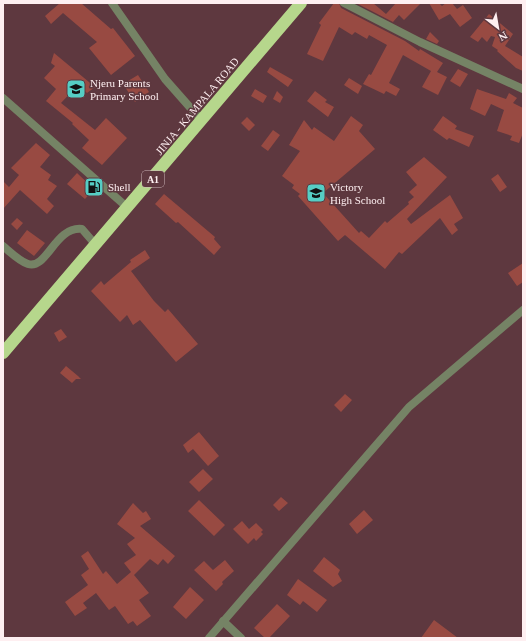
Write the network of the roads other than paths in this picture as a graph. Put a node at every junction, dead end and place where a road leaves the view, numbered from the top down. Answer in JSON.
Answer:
{"nodes":[{"id":1,"x":112,"y":3,"type":"edge"},
{"id":2,"x":301,"y":3,"type":"edge"},
{"id":3,"x":344,"y":3,"type":"edge"},
{"id":4,"x":523,"y":89,"type":"edge"},
{"id":5,"x":3,"y":98,"type":"edge"},
{"id":6,"x":202,"y":121,"type":"junction"},
{"id":7,"x":128,"y":208,"type":"junction"},
{"id":8,"x":95,"y":244,"type":"junction"},
{"id":9,"x":3,"y":246,"type":"edge"},
{"id":10,"x":523,"y":310,"type":"edge"},
{"id":11,"x":3,"y":353,"type":"edge"},
{"id":12,"x":223,"y":621,"type":"junction"},
{"id":13,"x":209,"y":638,"type":"edge"},
{"id":14,"x":241,"y":638,"type":"edge"}],
"edges":[{"from":1,"to":6,"type":"street"},
{"from":2,"to":6,"type":"highway","name":"JINJA - KAMPALA ROAD","number":"A1"},
{"from":3,"to":4,"type":"street"},
{"from":5,"to":7,"type":"street"},
{"from":6,"to":7,"type":"highway","name":"JINJA - KAMPALA ROAD","number":"A1"},
{"from":7,"to":8,"type":"highway","name":"JINJA - KAMPALA ROAD","number":"A1"},
{"from":8,"to":9,"type":"street"},
{"from":8,"to":11,"type":"highway","name":"JINJA - KAMPALA ROAD","number":"A1"},
{"from":10,"to":12,"type":"street"},
{"from":12,"to":13,"type":"street"},
{"from":12,"to":14,"type":"street"}]}
